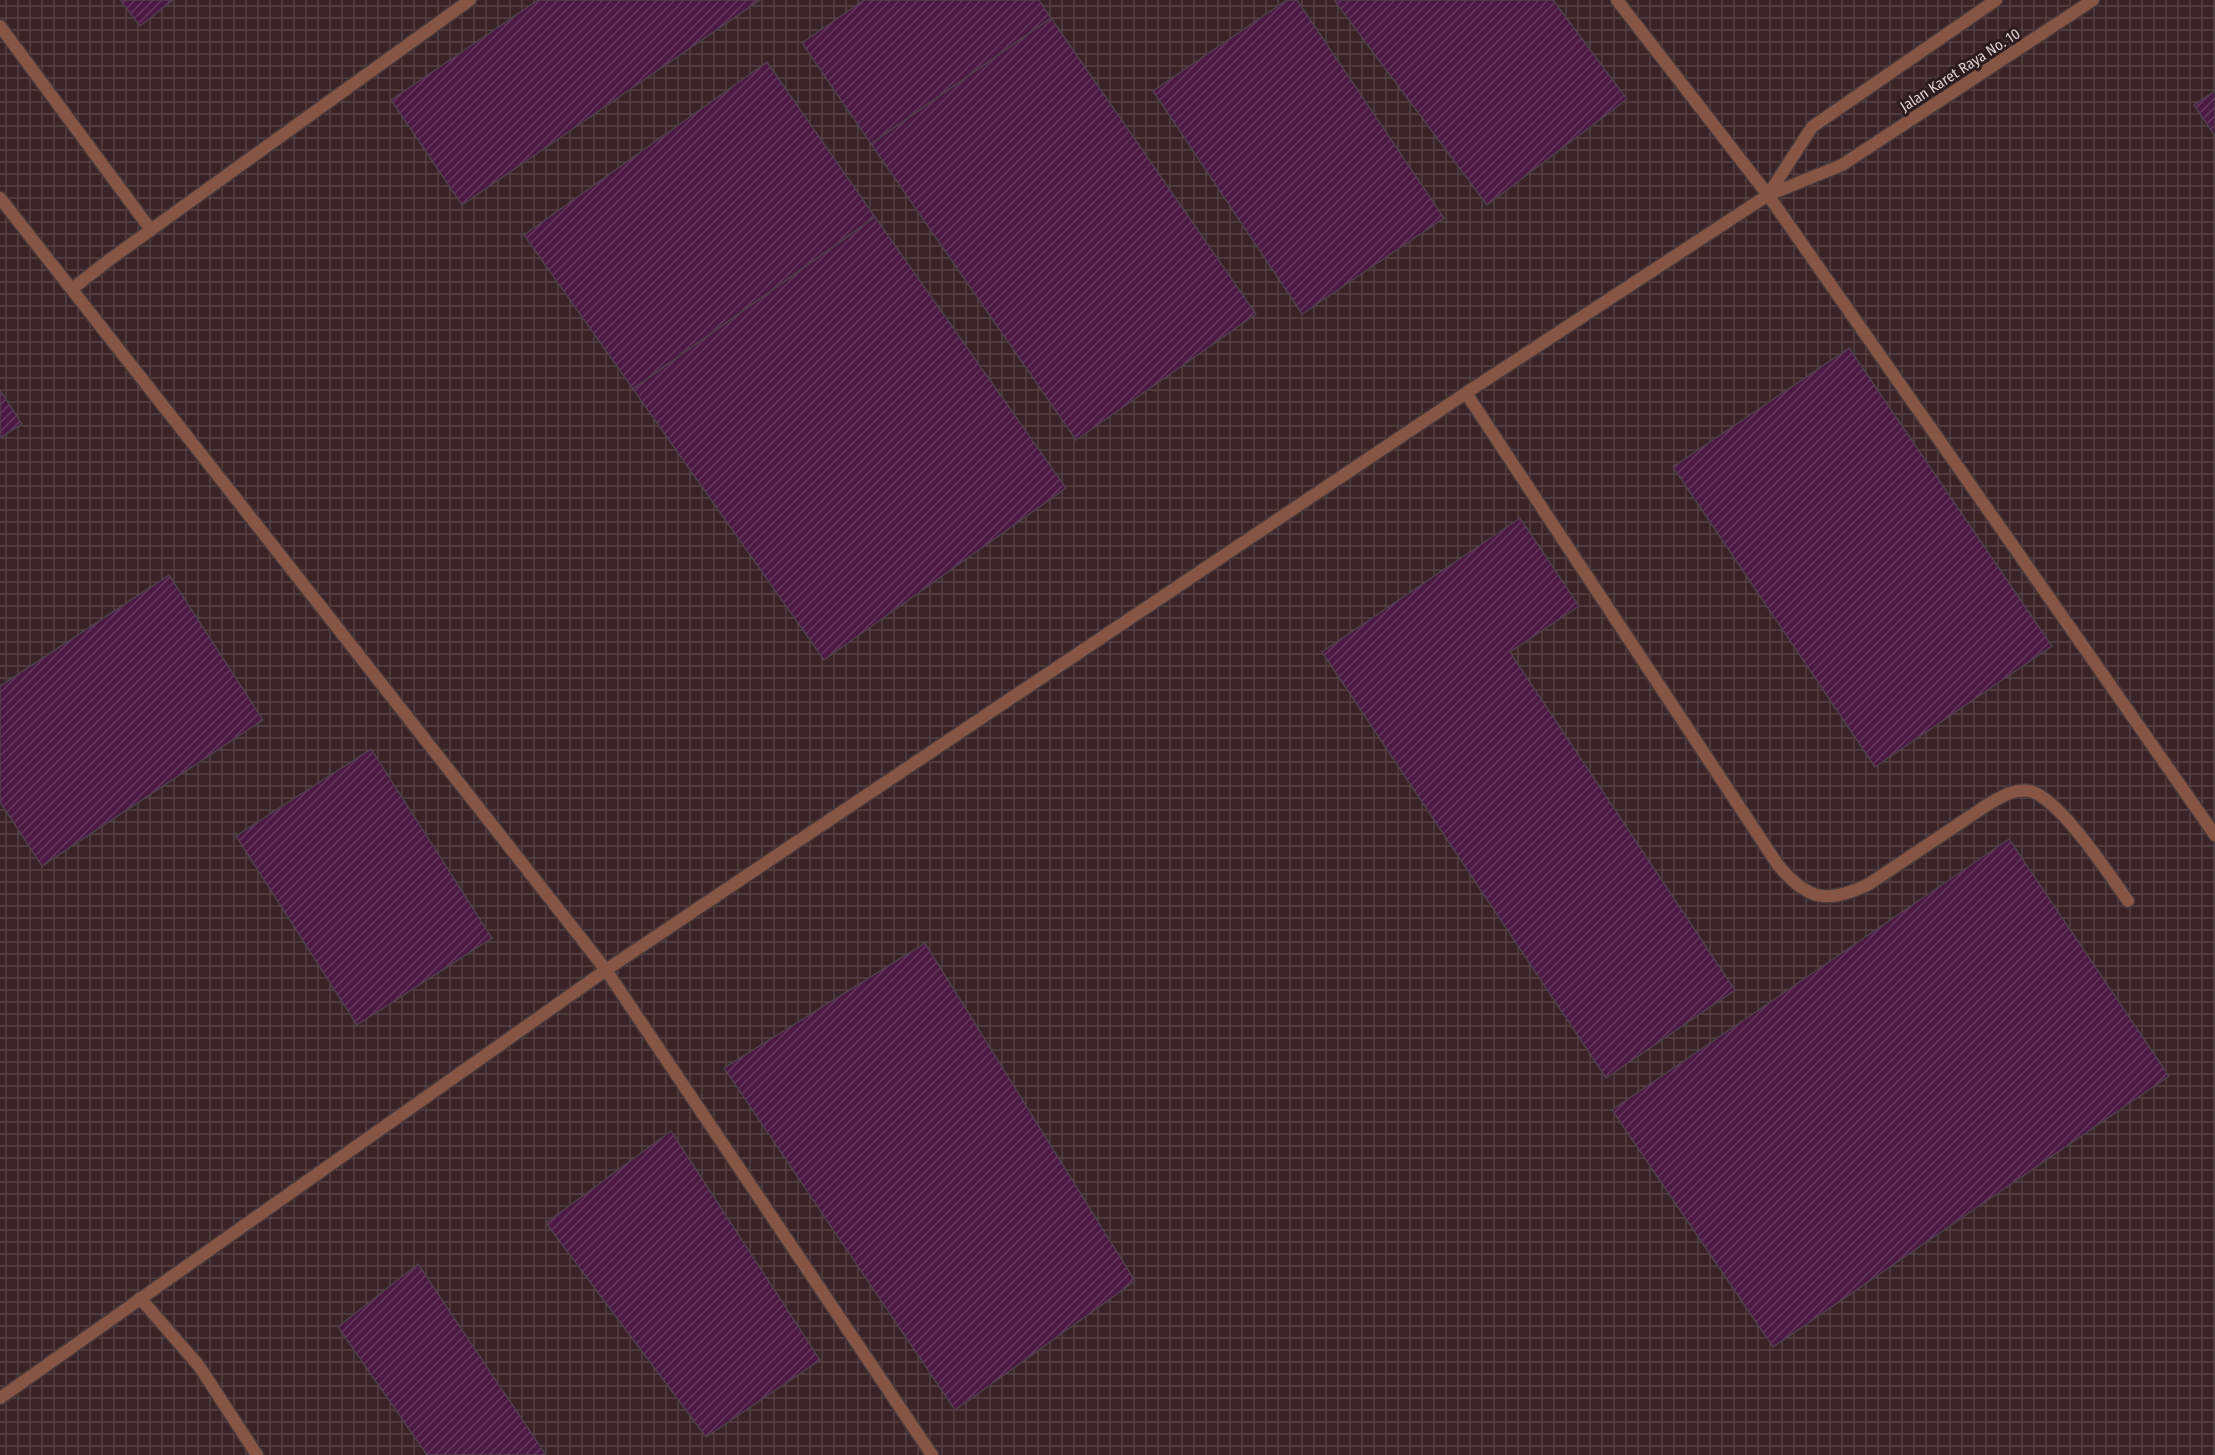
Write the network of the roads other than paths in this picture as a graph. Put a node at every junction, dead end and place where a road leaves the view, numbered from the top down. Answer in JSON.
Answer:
{"nodes":[{"id":1,"x":470,"y":0,"type":"edge"},
{"id":2,"x":1617,"y":0,"type":"edge"},
{"id":3,"x":1996,"y":0,"type":"edge"},
{"id":4,"x":2093,"y":0,"type":"edge"},
{"id":5,"x":0,"y":26,"type":"edge"},
{"id":6,"x":1768,"y":195,"type":"junction"},
{"id":7,"x":0,"y":198,"type":"edge"},
{"id":8,"x":151,"y":230,"type":"junction"},
{"id":9,"x":72,"y":289,"type":"junction"},
{"id":10,"x":1466,"y":393,"type":"junction"},
{"id":11,"x":2215,"y":835,"type":"edge"},
{"id":12,"x":2128,"y":901,"type":"dead end"},
{"id":13,"x":606,"y":970,"type":"junction"},
{"id":14,"x":140,"y":1298,"type":"junction"},
{"id":15,"x":0,"y":1398,"type":"edge"},
{"id":16,"x":257,"y":1455,"type":"edge"},
{"id":17,"x":932,"y":1455,"type":"edge"}],
"edges":[{"from":1,"to":8,"type":"street"},
{"from":2,"to":6,"type":"street"},
{"from":3,"to":6,"type":"street"},
{"from":4,"to":6,"type":"street","name":"Jalan Karet Raya No. 10"},
{"from":5,"to":8,"type":"street"},
{"from":6,"to":10,"type":"street"},
{"from":6,"to":11,"type":"street"},
{"from":7,"to":9,"type":"street"},
{"from":8,"to":9,"type":"street"},
{"from":9,"to":13,"type":"street"},
{"from":10,"to":12,"type":"street"},
{"from":10,"to":13,"type":"street"},
{"from":13,"to":14,"type":"street"},
{"from":13,"to":17,"type":"street"},
{"from":14,"to":15,"type":"street"},
{"from":14,"to":16,"type":"street"}]}
